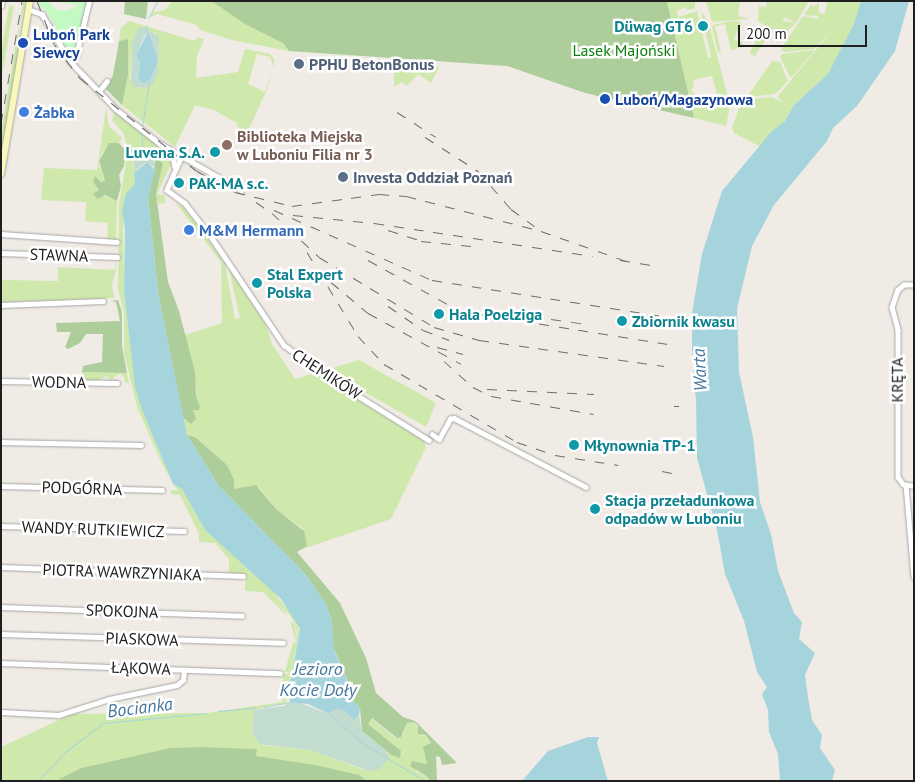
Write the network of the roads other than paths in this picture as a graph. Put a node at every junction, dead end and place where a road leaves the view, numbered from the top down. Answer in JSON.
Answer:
{"nodes":[{"id":1,"x":2,"y":1,"type":"edge"},
{"id":2,"x":30,"y":1,"type":"edge"},
{"id":3,"x":90,"y":1,"type":"edge"},
{"id":4,"x":1,"y":6,"type":"edge"},
{"id":5,"x":28,"y":9,"type":"junction"},
{"id":6,"x":70,"y":61,"type":"junction"},
{"id":7,"x":107,"y":80,"type":"dead end"},
{"id":8,"x":100,"y":91,"type":"junction"},
{"id":9,"x":156,"y":140,"type":"junction"},
{"id":10,"x":182,"y":156,"type":"junction"},
{"id":11,"x":175,"y":168,"type":"junction"},
{"id":12,"x":1,"y":174,"type":"edge"},
{"id":13,"x":241,"y":190,"type":"dead end"},
{"id":14,"x":1,"y":234,"type":"edge"},
{"id":15,"x":116,"y":242,"type":"dead end"},
{"id":16,"x":1,"y":253,"type":"edge"},
{"id":17,"x":117,"y":257,"type":"dead end"},
{"id":18,"x":914,"y":285,"type":"edge"},
{"id":19,"x":103,"y":301,"type":"dead end"},
{"id":20,"x":1,"y":305,"type":"edge"},
{"id":21,"x":1,"y":381,"type":"edge"},
{"id":22,"x":117,"y":383,"type":"dead end"},
{"id":23,"x":1,"y":442,"type":"edge"},
{"id":24,"x":141,"y":445,"type":"dead end"},
{"id":25,"x":906,"y":485,"type":"junction"},
{"id":26,"x":1,"y":486,"type":"edge"},
{"id":27,"x":914,"y":486,"type":"edge"},
{"id":28,"x":586,"y":487,"type":"dead end"},
{"id":29,"x":162,"y":490,"type":"dead end"},
{"id":30,"x":1,"y":526,"type":"edge"},
{"id":31,"x":184,"y":531,"type":"dead end"},
{"id":32,"x":1,"y":567,"type":"edge"},
{"id":33,"x":243,"y":576,"type":"dead end"},
{"id":34,"x":914,"y":577,"type":"edge"},
{"id":35,"x":1,"y":607,"type":"edge"},
{"id":36,"x":242,"y":616,"type":"dead end"},
{"id":37,"x":1,"y":634,"type":"edge"},
{"id":38,"x":283,"y":643,"type":"dead end"},
{"id":39,"x":1,"y":663,"type":"edge"},
{"id":40,"x":184,"y":670,"type":"junction"},
{"id":41,"x":280,"y":673,"type":"dead end"},
{"id":42,"x":1,"y":712,"type":"edge"}],
"edges":[{"from":1,"to":4,"type":"street"},
{"from":2,"to":5,"type":"main road"},
{"from":3,"to":6,"type":"street"},
{"from":5,"to":6,"type":"street"},
{"from":5,"to":12,"type":"main road"},
{"from":6,"to":8,"type":"street"},
{"from":7,"to":8,"type":"street"},
{"from":8,"to":9,"type":"street"},
{"from":9,"to":10,"type":"street"},
{"from":9,"to":11,"type":"street"},
{"from":10,"to":11,"type":"street","name":"CHEMIKÓW"},
{"from":10,"to":13,"type":"street"},
{"from":11,"to":28,"type":"street","name":"CHEMIKÓW"},
{"from":14,"to":15,"type":"street"},
{"from":16,"to":17,"type":"street","name":"STAWNA"},
{"from":18,"to":25,"type":"street","name":"KRĘTA"},
{"from":19,"to":20,"type":"street"},
{"from":21,"to":22,"type":"street","name":"WODNA"},
{"from":23,"to":24,"type":"street"},
{"from":25,"to":27,"type":"street"},
{"from":25,"to":34,"type":"street","name":"KRĘTA"},
{"from":26,"to":29,"type":"street","name":"PODGÓRNA"},
{"from":30,"to":31,"type":"street","name":"WANDY RUTKIEWICZ"},
{"from":32,"to":33,"type":"street","name":"PIOTRA WAWRZYNIAKA"},
{"from":35,"to":36,"type":"street","name":"SPOKOJNA"},
{"from":37,"to":38,"type":"street","name":"PIASKOWA"},
{"from":39,"to":40,"type":"street","name":"ŁĄKOWA"},
{"from":40,"to":41,"type":"street","name":"ŁĄKOWA"},
{"from":40,"to":42,"type":"street"}]}
